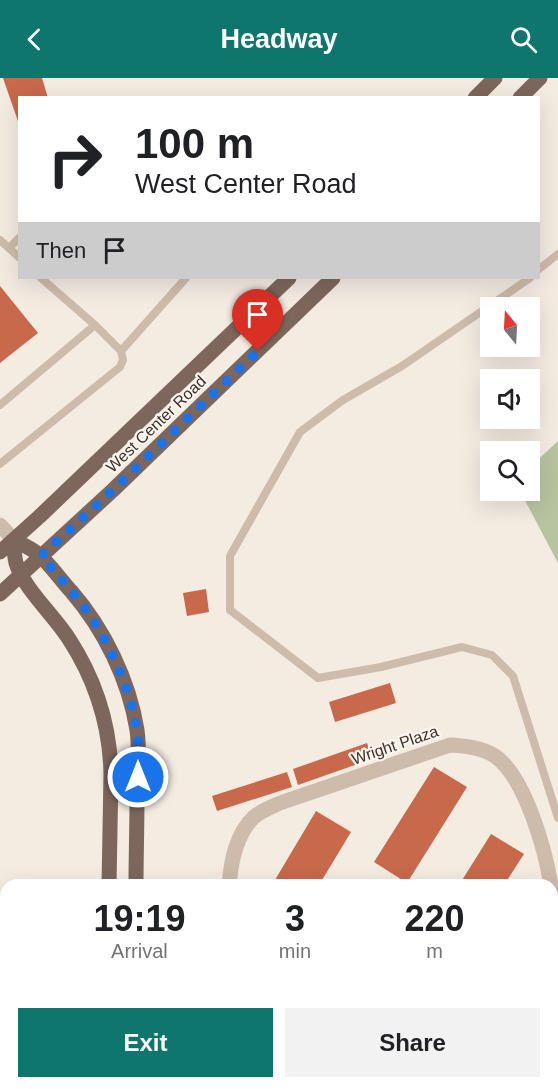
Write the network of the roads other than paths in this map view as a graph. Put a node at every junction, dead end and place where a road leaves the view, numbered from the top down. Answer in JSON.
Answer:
{"nodes":[{"id":1,"x":495,"y":78,"type":"edge"},
{"id":2,"x":540,"y":78,"type":"edge"},
{"id":3,"x":477,"y":96,"type":"edge"},
{"id":4,"x":522,"y":96,"type":"edge"},
{"id":5,"x":18,"y":239,"type":"edge"},
{"id":6,"x":0,"y":240,"type":"edge"},
{"id":7,"x":9,"y":249,"type":"junction"},
{"id":8,"x":558,"y":254,"type":"edge"},
{"id":9,"x":18,"y":256,"type":"edge"},
{"id":10,"x":540,"y":268,"type":"edge"},
{"id":11,"x":42,"y":279,"type":"edge"},
{"id":12,"x":185,"y":279,"type":"edge"},
{"id":13,"x":288,"y":279,"type":"edge"},
{"id":14,"x":332,"y":279,"type":"edge"},
{"id":15,"x":529,"y":279,"type":"edge"},
{"id":16,"x":95,"y":326,"type":"junction"},
{"id":17,"x":121,"y":351,"type":"junction"},
{"id":18,"x":0,"y":405,"type":"edge"},
{"id":19,"x":0,"y":464,"type":"edge"},
{"id":20,"x":0,"y":525,"type":"edge"},
{"id":21,"x":14,"y":540,"type":"junction"},
{"id":22,"x":0,"y":552,"type":"edge"},
{"id":23,"x":41,"y":556,"type":"junction"},
{"id":24,"x":22,"y":575,"type":"junction"},
{"id":25,"x":0,"y":594,"type":"edge"},
{"id":26,"x":558,"y":818,"type":"edge"},
{"id":27,"x":109,"y":879,"type":"edge"},
{"id":28,"x":136,"y":879,"type":"edge"},
{"id":29,"x":229,"y":879,"type":"edge"},
{"id":30,"x":550,"y":879,"type":"edge"}],
"edges":[{"from":1,"to":3,"type":"main road"},
{"from":2,"to":4,"type":"main road"},
{"from":5,"to":7,"type":"lane"},
{"from":6,"to":7,"type":"lane"},
{"from":7,"to":9,"type":"lane"},
{"from":8,"to":10,"type":"lane"},
{"from":11,"to":16,"type":"lane"},
{"from":12,"to":17,"type":"lane"},
{"from":13,"to":21,"type":"main road","name":"West Center Road"},
{"from":14,"to":23,"type":"main road","name":"West Center Road"},
{"from":15,"to":26,"type":"lane"},
{"from":16,"to":17,"type":"lane"},
{"from":16,"to":18,"type":"lane"},
{"from":17,"to":19,"type":"lane"},
{"from":20,"to":21,"type":"street"},
{"from":21,"to":22,"type":"main road","name":"West Center Road"},
{"from":21,"to":23,"type":"main road"},
{"from":21,"to":24,"type":"main road"},
{"from":23,"to":24,"type":"main road","name":"West Center Road"},
{"from":23,"to":28,"type":"main road"},
{"from":24,"to":25,"type":"main road","name":"West Center Road"},
{"from":24,"to":27,"type":"main road"},
{"from":29,"to":30,"type":"street","name":"Wright Plaza"}]}
